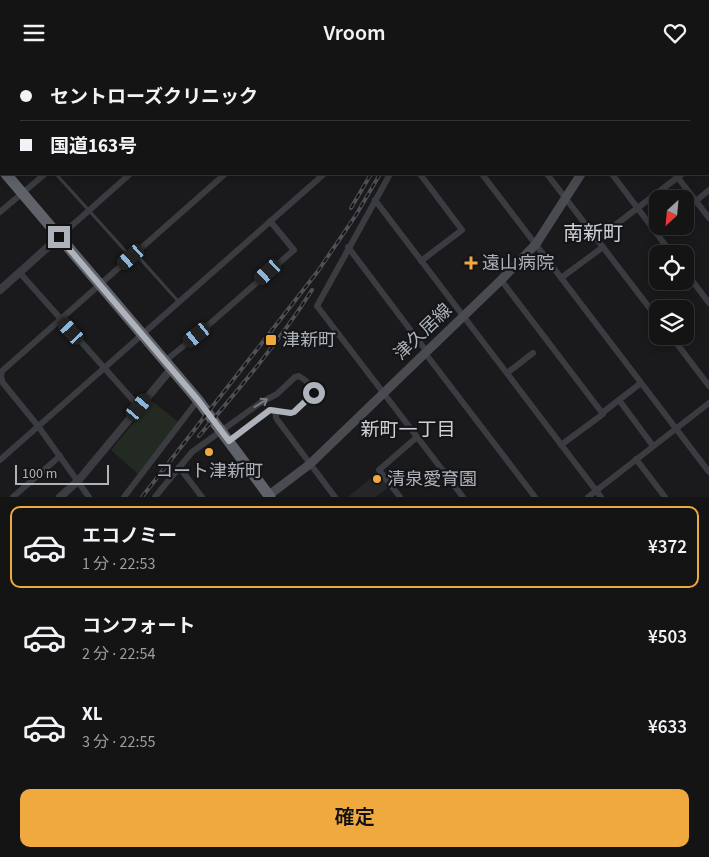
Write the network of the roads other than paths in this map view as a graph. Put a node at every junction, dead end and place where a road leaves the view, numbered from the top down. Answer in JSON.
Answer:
{"nodes":[{"id":1,"x":7,"y":175,"type":"edge"},
{"id":2,"x":44,"y":175,"type":"edge"},
{"id":3,"x":57,"y":175,"type":"edge"},
{"id":4,"x":129,"y":175,"type":"edge"},
{"id":5,"x":223,"y":175,"type":"edge"},
{"id":6,"x":323,"y":175,"type":"edge"},
{"id":7,"x":389,"y":175,"type":"edge"},
{"id":8,"x":421,"y":175,"type":"edge"},
{"id":9,"x":483,"y":175,"type":"edge"},
{"id":10,"x":548,"y":175,"type":"edge"},
{"id":11,"x":580,"y":175,"type":"edge"},
{"id":12,"x":613,"y":175,"type":"edge"},
{"id":13,"x":678,"y":175,"type":"edge"},
{"id":14,"x":709,"y":191,"type":"edge"},
{"id":15,"x":22,"y":193,"type":"junction"},
{"id":16,"x":566,"y":199,"type":"junction"},
{"id":17,"x":375,"y":200,"type":"junction"},
{"id":18,"x":696,"y":201,"type":"junction"},
{"id":19,"x":637,"y":208,"type":"junction"},
{"id":20,"x":89,"y":210,"type":"junction"},
{"id":21,"x":0,"y":212,"type":"edge"},
{"id":22,"x":709,"y":218,"type":"edge"},
{"id":23,"x":270,"y":221,"type":"junction"},
{"id":24,"x":59,"y":237,"type":"junction"},
{"id":25,"x":597,"y":239,"type":"junction"},
{"id":26,"x":536,"y":244,"type":"junction"},
{"id":27,"x":665,"y":245,"type":"edge"},
{"id":28,"x":348,"y":247,"type":"junction"},
{"id":29,"x":603,"y":247,"type":"junction"},
{"id":30,"x":133,"y":255,"type":"junction"},
{"id":31,"x":421,"y":261,"type":"junction"},
{"id":32,"x":20,"y":273,"type":"junction"},
{"id":33,"x":561,"y":278,"type":"junction"},
{"id":34,"x":501,"y":280,"type":"junction"},
{"id":35,"x":694,"y":283,"type":"edge"},
{"id":36,"x":100,"y":284,"type":"junction"},
{"id":37,"x":0,"y":290,"type":"edge"},
{"id":38,"x":178,"y":301,"type":"junction"},
{"id":39,"x":709,"y":303,"type":"edge"},
{"id":40,"x":649,"y":307,"type":"edge"},
{"id":41,"x":463,"y":316,"type":"junction"},
{"id":42,"x":60,"y":319,"type":"junction"},
{"id":43,"x":141,"y":334,"type":"junction"},
{"id":44,"x":678,"y":345,"type":"edge"},
{"id":45,"x":426,"y":352,"type":"junction"},
{"id":46,"x":533,"y":353,"type":"dead end"},
{"id":47,"x":168,"y":365,"type":"junction"},
{"id":48,"x":104,"y":367,"type":"junction"},
{"id":49,"x":1,"y":373,"type":"edge"},
{"id":50,"x":507,"y":373,"type":"junction"},
{"id":51,"x":641,"y":383,"type":"junction"},
{"id":52,"x":709,"y":386,"type":"edge"},
{"id":53,"x":383,"y":393,"type":"junction"},
{"id":54,"x":198,"y":400,"type":"junction"},
{"id":55,"x":619,"y":400,"type":"junction"},
{"id":56,"x":709,"y":403,"type":"edge"},
{"id":57,"x":139,"y":407,"type":"junction"},
{"id":58,"x":275,"y":410,"type":"junction"},
{"id":59,"x":602,"y":413,"type":"junction"},
{"id":60,"x":38,"y":426,"type":"junction"},
{"id":61,"x":676,"y":428,"type":"junction"},
{"id":62,"x":222,"y":431,"type":"junction"},
{"id":63,"x":417,"y":437,"type":"junction"},
{"id":64,"x":229,"y":441,"type":"junction"},
{"id":65,"x":561,"y":445,"type":"junction"},
{"id":66,"x":653,"y":446,"type":"junction"},
{"id":67,"x":60,"y":456,"type":"junction"},
{"id":68,"x":636,"y":459,"type":"junction"},
{"id":69,"x":0,"y":460,"type":"edge"},
{"id":70,"x":310,"y":464,"type":"junction"},
{"id":71,"x":179,"y":467,"type":"junction"},
{"id":72,"x":709,"y":472,"type":"edge"},
{"id":73,"x":78,"y":481,"type":"junction"},
{"id":74,"x":596,"y":491,"type":"junction"},
{"id":75,"x":200,"y":495,"type":"edge"},
{"id":76,"x":268,"y":496,"type":"edge"},
{"id":77,"x":13,"y":497,"type":"edge"},
{"id":78,"x":60,"y":497,"type":"edge"},
{"id":79,"x":89,"y":497,"type":"edge"},
{"id":80,"x":124,"y":497,"type":"edge"},
{"id":81,"x":155,"y":497,"type":"edge"},
{"id":82,"x":192,"y":497,"type":"edge"},
{"id":83,"x":335,"y":497,"type":"edge"},
{"id":84,"x":400,"y":497,"type":"edge"},
{"id":85,"x":463,"y":497,"type":"edge"},
{"id":86,"x":534,"y":497,"type":"edge"},
{"id":87,"x":588,"y":497,"type":"edge"},
{"id":88,"x":601,"y":497,"type":"edge"},
{"id":89,"x":665,"y":497,"type":"edge"}],
"edges":[{"from":1,"to":15,"type":"highway"},
{"from":2,"to":15,"type":"street"},
{"from":3,"to":20,"type":"lane"},
{"from":4,"to":20,"type":"street"},
{"from":5,"to":30,"type":"street"},
{"from":6,"to":23,"type":"street"},
{"from":7,"to":17,"type":"street"},
{"from":8,"to":31,"type":"street"},
{"from":9,"to":26,"type":"street"},
{"from":10,"to":16,"type":"street"},
{"from":11,"to":16,"type":"main road","name":"津久居線"},
{"from":12,"to":19,"type":"street"},
{"from":13,"to":18,"type":"street"},
{"from":13,"to":19,"type":"street"},
{"from":14,"to":18,"type":"street"},
{"from":15,"to":21,"type":"street"},
{"from":15,"to":24,"type":"highway"},
{"from":16,"to":25,"type":"street"},
{"from":16,"to":26,"type":"main road","name":"津久居線"},
{"from":17,"to":28,"type":"street"},
{"from":17,"to":31,"type":"street"},
{"from":18,"to":22,"type":"street"},
{"from":19,"to":25,"type":"street"},
{"from":19,"to":27,"type":"street"},
{"from":20,"to":24,"type":"street"},
{"from":20,"to":30,"type":"lane"},
{"from":23,"to":38,"type":"street"},
{"from":23,"to":47,"type":"street"},
{"from":24,"to":32,"type":"street"},
{"from":24,"to":36,"type":"highway"},
{"from":25,"to":29,"type":"street"},
{"from":26,"to":33,"type":"street"},
{"from":26,"to":34,"type":"main road","name":"津久居線"},
{"from":28,"to":45,"type":"street"},
{"from":28,"to":53,"type":"street"},
{"from":29,"to":33,"type":"street"},
{"from":29,"to":40,"type":"street"},
{"from":30,"to":36,"type":"street"},
{"from":30,"to":38,"type":"lane"},
{"from":31,"to":41,"type":"street"},
{"from":32,"to":37,"type":"street"},
{"from":32,"to":42,"type":"street"},
{"from":33,"to":51,"type":"street"},
{"from":34,"to":41,"type":"main road","name":"津久居線"},
{"from":34,"to":59,"type":"street"},
{"from":35,"to":39,"type":"street"},
{"from":36,"to":42,"type":"street"},
{"from":36,"to":43,"type":"highway"},
{"from":38,"to":43,"type":"street"},
{"from":41,"to":45,"type":"main road","name":"津久居線"},
{"from":41,"to":50,"type":"street"},
{"from":42,"to":48,"type":"street"},
{"from":42,"to":49,"type":"street"},
{"from":43,"to":47,"type":"highway"},
{"from":43,"to":48,"type":"street"},
{"from":44,"to":52,"type":"street"},
{"from":45,"to":53,"type":"main road","name":"津久居線"},
{"from":45,"to":86,"type":"street"},
{"from":46,"to":50,"type":"street"},
{"from":47,"to":54,"type":"highway"},
{"from":47,"to":57,"type":"street"},
{"from":48,"to":57,"type":"street"},
{"from":48,"to":60,"type":"street"},
{"from":49,"to":60,"type":"street"},
{"from":50,"to":65,"type":"street"},
{"from":51,"to":55,"type":"street"},
{"from":51,"to":61,"type":"street"},
{"from":53,"to":63,"type":"street"},
{"from":53,"to":70,"type":"main road","name":"津久居線"},
{"from":54,"to":62,"type":"highway"},
{"from":54,"to":80,"type":"street"},
{"from":55,"to":59,"type":"street"},
{"from":55,"to":66,"type":"street"},
{"from":56,"to":61,"type":"street"},
{"from":57,"to":73,"type":"street"},
{"from":62,"to":58,"type":"street","one_way":true},
{"from":58,"to":64,"type":"street"},
{"from":58,"to":70,"type":"street"},
{"from":59,"to":65,"type":"street"},
{"from":60,"to":67,"type":"street"},
{"from":60,"to":69,"type":"street"},
{"from":61,"to":66,"type":"street"},
{"from":61,"to":72,"type":"street"},
{"from":62,"to":64,"type":"highway"},
{"from":62,"to":71,"type":"street"},
{"from":63,"to":84,"type":"street"},
{"from":63,"to":85,"type":"street"},
{"from":64,"to":76,"type":"highway"},
{"from":65,"to":74,"type":"street"},
{"from":66,"to":68,"type":"street"},
{"from":67,"to":73,"type":"street"},
{"from":67,"to":77,"type":"street"},
{"from":68,"to":74,"type":"street"},
{"from":68,"to":89,"type":"street"},
{"from":70,"to":76,"type":"main road","name":"津久居線"},
{"from":70,"to":83,"type":"street"},
{"from":71,"to":75,"type":"street"},
{"from":71,"to":81,"type":"street"},
{"from":73,"to":78,"type":"street"},
{"from":73,"to":79,"type":"street"},
{"from":74,"to":87,"type":"street"},
{"from":74,"to":88,"type":"street"},
{"from":75,"to":82,"type":"lane"}]}
